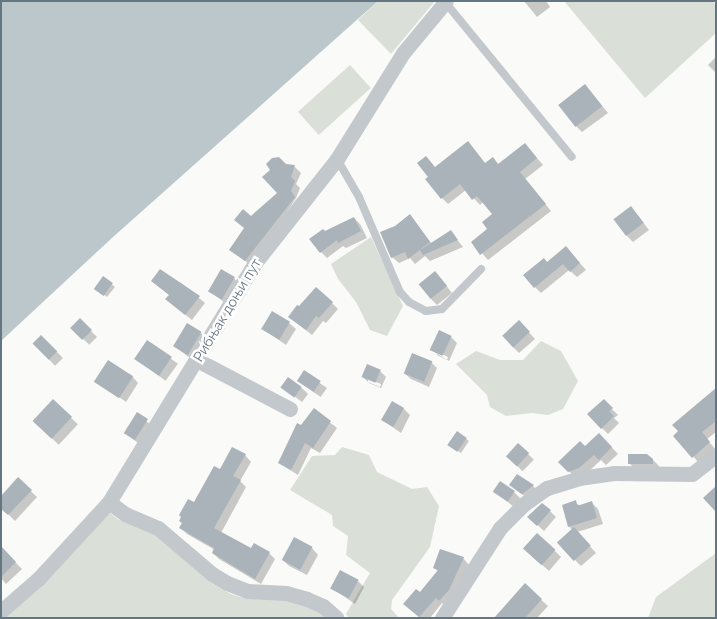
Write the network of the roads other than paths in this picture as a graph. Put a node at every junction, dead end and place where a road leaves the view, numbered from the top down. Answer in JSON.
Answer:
{"nodes":[{"id":1,"x":445,"y":1,"type":"edge"},
{"id":2,"x":572,"y":157,"type":"dead end"},
{"id":3,"x":337,"y":159,"type":"junction"},
{"id":4,"x":482,"y":269,"type":"dead end"},
{"id":5,"x":197,"y":360,"type":"junction"},
{"id":6,"x":290,"y":409,"type":"dead end"},
{"id":7,"x":716,"y":455,"type":"edge"},
{"id":8,"x":109,"y":502,"type":"junction"},
{"id":9,"x":1,"y":611,"type":"edge"},
{"id":10,"x":337,"y":618,"type":"edge"},
{"id":11,"x":442,"y":618,"type":"edge"}],
"edges":[{"from":1,"to":2,"type":"lane"},
{"from":1,"to":3,"type":"street","name":"Рибњак доњи пут"},
{"from":3,"to":4,"type":"lane"},
{"from":3,"to":5,"type":"street","name":"Рибњак доњи пут"},
{"from":5,"to":6,"type":"street"},
{"from":5,"to":8,"type":"street","name":"Рибњак доњи пут"},
{"from":7,"to":11,"type":"street"},
{"from":8,"to":9,"type":"street","name":"Рибњак доњи пут"},
{"from":8,"to":10,"type":"street"}]}
